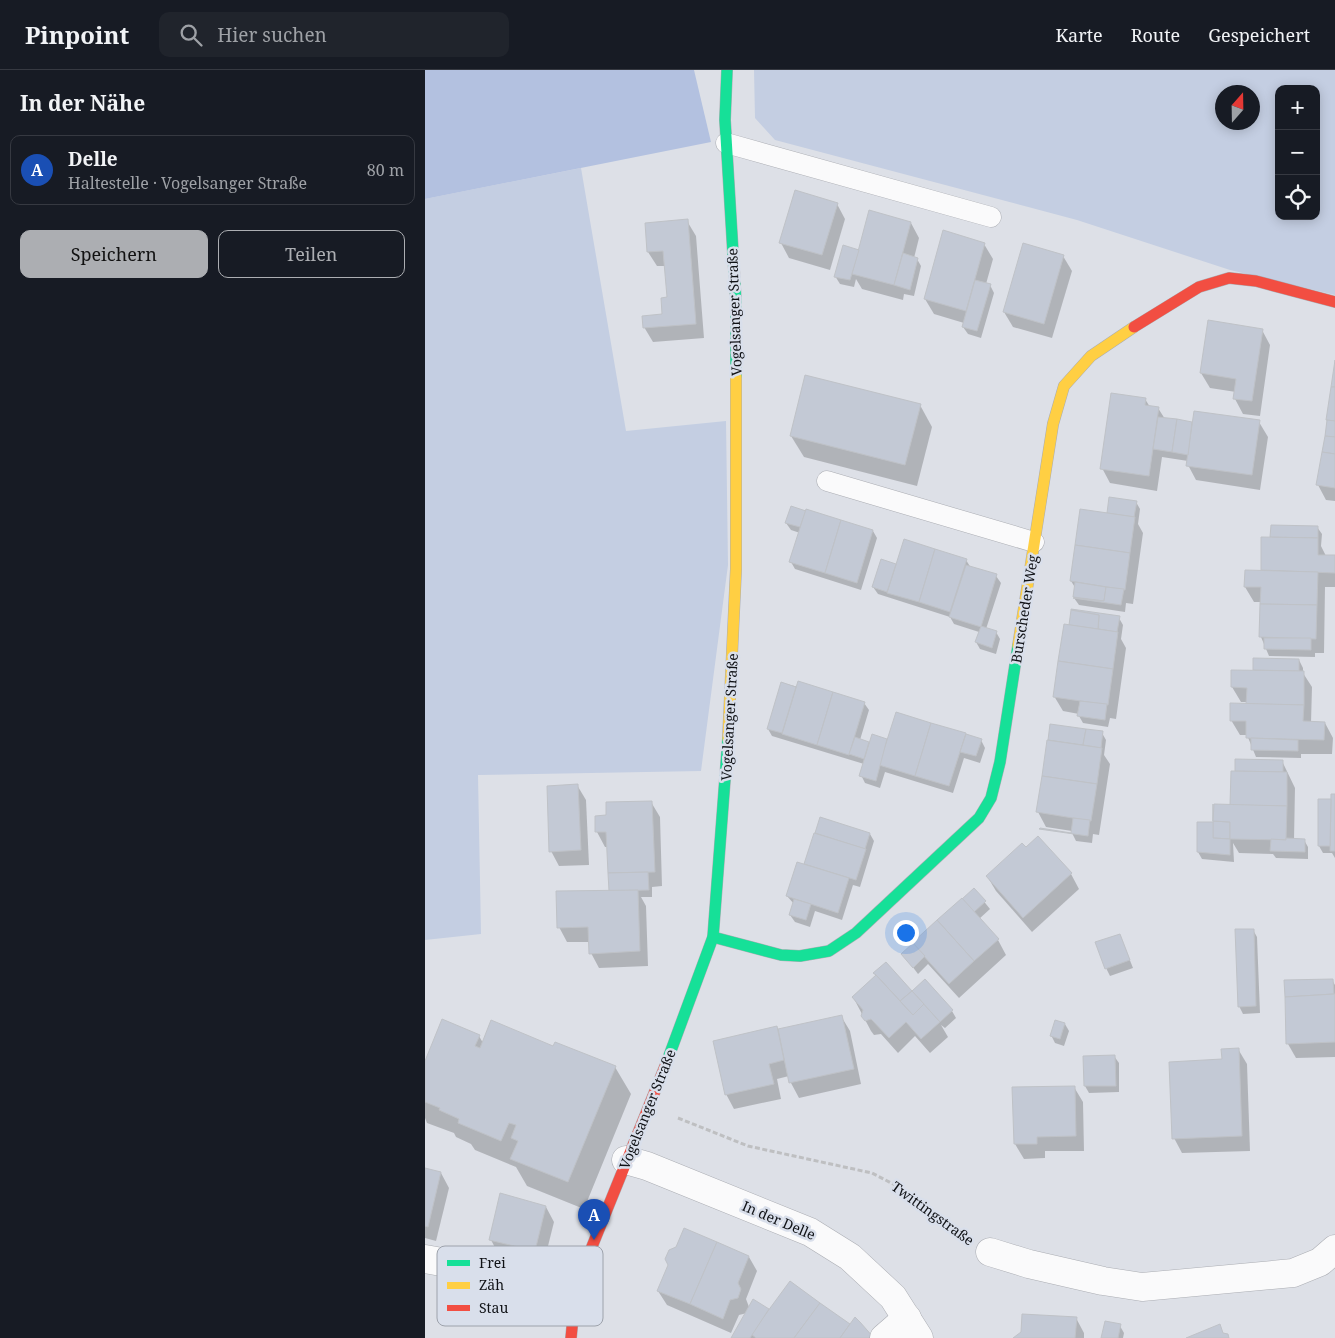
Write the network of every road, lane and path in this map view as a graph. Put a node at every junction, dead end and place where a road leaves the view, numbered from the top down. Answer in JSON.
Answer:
{"nodes":[{"id":1,"x":727,"y":70,"type":"edge"},
{"id":2,"x":726,"y":143,"type":"junction"},
{"id":3,"x":991,"y":217,"type":"dead end"},
{"id":4,"x":1335,"y":302,"type":"edge"},
{"id":5,"x":827,"y":481,"type":"dead end"},
{"id":6,"x":1034,"y":542,"type":"junction"},
{"id":7,"x":713,"y":938,"type":"junction"},
{"id":8,"x":649,"y":1106,"type":"junction"},
{"id":9,"x":626,"y":1160,"type":"junction"},
{"id":10,"x":592,"y":1246,"type":"edge"},
{"id":11,"x":1335,"y":1249,"type":"edge"},
{"id":12,"x":990,"y":1252,"type":"joint"},
{"id":13,"x":913,"y":1328,"type":"edge"},
{"id":14,"x":884,"y":1338,"type":"edge"}],
"edges":[{"from":1,"to":2,"type":"street","name":"Vogelsanger Straße"},
{"from":2,"to":3,"type":"lane"},
{"from":2,"to":7,"type":"street","name":"Vogelsanger Straße"},
{"from":4,"to":6,"type":"street","name":"Burscheder Weg"},
{"from":5,"to":6,"type":"lane"},
{"from":6,"to":7,"type":"street","name":"Burscheder Weg"},
{"from":7,"to":8,"type":"street","name":"Vogelsanger Straße"},
{"from":8,"to":9,"type":"street","name":"Vogelsanger Straße"},
{"from":8,"to":12,"type":"path","name":"Twittingstraße"},
{"from":9,"to":10,"type":"street","name":"Vogelsanger Straße"},
{"from":9,"to":13,"type":"street","name":"In der Delle"},
{"from":11,"to":12,"type":"street","name":"Twittingstraße"},
{"from":13,"to":14,"type":"street","name":"In der Delle"}]}
